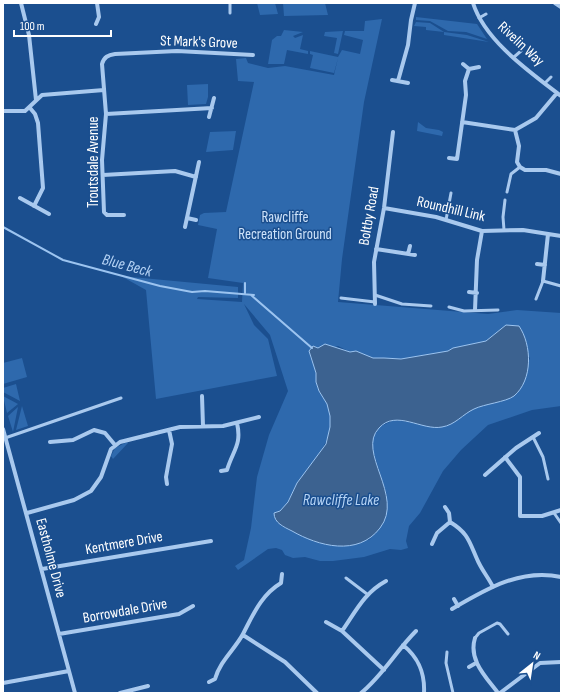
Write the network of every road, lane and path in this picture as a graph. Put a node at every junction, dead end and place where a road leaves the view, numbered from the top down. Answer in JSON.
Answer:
{"nodes":[{"id":1,"x":21,"y":3,"type":"edge"},
{"id":2,"x":97,"y":3,"type":"edge"},
{"id":3,"x":230,"y":3,"type":"edge"},
{"id":4,"x":415,"y":3,"type":"edge"},
{"id":5,"x":473,"y":3,"type":"edge"},
{"id":6,"x":555,"y":3,"type":"edge"},
{"id":7,"x":561,"y":7,"type":"edge"},
{"id":8,"x":230,"y":14,"type":"dead end"},
{"id":9,"x":486,"y":14,"type":"dead end"},
{"id":10,"x":479,"y":18,"type":"junction"},
{"id":11,"x":96,"y":24,"type":"dead end"},
{"id":12,"x":520,"y":51,"type":"dead end"},
{"id":13,"x":253,"y":55,"type":"dead end"},
{"id":14,"x":514,"y":57,"type":"junction"},
{"id":15,"x":463,"y":64,"type":"dead end"},
{"id":16,"x":480,"y":67,"type":"dead end"},
{"id":17,"x":469,"y":70,"type":"junction"},
{"id":18,"x":551,"y":77,"type":"dead end"},
{"id":19,"x":392,"y":80,"type":"dead end"},
{"id":20,"x":398,"y":81,"type":"junction"},
{"id":21,"x":408,"y":83,"type":"dead end"},
{"id":22,"x":545,"y":83,"type":"junction"},
{"id":23,"x":104,"y":90,"type":"junction"},
{"id":24,"x":559,"y":95,"type":"edge"},
{"id":25,"x":214,"y":98,"type":"dead end"},
{"id":26,"x":36,"y":100,"type":"junction"},
{"id":27,"x":30,"y":108,"type":"junction"},
{"id":28,"x":212,"y":108,"type":"junction"},
{"id":29,"x":3,"y":111,"type":"edge"},
{"id":30,"x":106,"y":114,"type":"junction"},
{"id":31,"x":210,"y":117,"type":"dead end"},
{"id":32,"x":462,"y":122,"type":"junction"},
{"id":33,"x":515,"y":130,"type":"junction"},
{"id":34,"x":393,"y":132,"type":"dead end"},
{"id":35,"x":449,"y":158,"type":"dead end"},
{"id":36,"x":200,"y":162,"type":"dead end"},
{"id":37,"x":520,"y":167,"type":"junction"},
{"id":38,"x":103,"y":175,"type":"junction"},
{"id":39,"x":561,"y":176,"type":"edge"},
{"id":40,"x":196,"y":177,"type":"junction"},
{"id":41,"x":507,"y":192,"type":"dead end"},
{"id":42,"x":451,"y":193,"type":"dead end"},
{"id":43,"x":20,"y":198,"type":"dead end"},
{"id":44,"x":505,"y":200,"type":"dead end"},
{"id":45,"x":34,"y":206,"type":"junction"},
{"id":46,"x":384,"y":208,"type":"junction"},
{"id":47,"x":48,"y":214,"type":"dead end"},
{"id":48,"x":124,"y":215,"type":"dead end"},
{"id":49,"x":187,"y":218,"type":"junction"},
{"id":50,"x":196,"y":220,"type":"dead end"},
{"id":51,"x":446,"y":220,"type":"junction"},
{"id":52,"x":185,"y":227,"type":"dead end"},
{"id":53,"x":504,"y":230,"type":"junction"},
{"id":54,"x":482,"y":231,"type":"junction"},
{"id":55,"x":548,"y":234,"type":"junction"},
{"id":56,"x":561,"y":236,"type":"edge"},
{"id":57,"x":410,"y":246,"type":"dead end"},
{"id":58,"x":376,"y":250,"type":"junction"},
{"id":59,"x":408,"y":254,"type":"junction"},
{"id":60,"x":415,"y":255,"type":"dead end"},
{"id":61,"x":537,"y":264,"type":"dead end"},
{"id":62,"x":545,"y":265,"type":"junction"},
{"id":63,"x":543,"y":281,"type":"junction"},
{"id":64,"x":561,"y":286,"type":"edge"},
{"id":65,"x":469,"y":292,"type":"dead end"},
{"id":66,"x":477,"y":293,"type":"junction"},
{"id":67,"x":375,"y":295,"type":"junction"},
{"id":68,"x":341,"y":298,"type":"dead end"},
{"id":69,"x":536,"y":299,"type":"dead end"},
{"id":70,"x":375,"y":303,"type":"joint"},
{"id":71,"x":431,"y":306,"type":"dead end"},
{"id":72,"x":448,"y":308,"type":"dead end"},
{"id":73,"x":475,"y":310,"type":"junction"},
{"id":74,"x":498,"y":310,"type":"dead end"},
{"id":75,"x":202,"y":396,"type":"dead end"},
{"id":76,"x":121,"y":398,"type":"dead end"},
{"id":77,"x":259,"y":417,"type":"dead end"},
{"id":78,"x":237,"y":423,"type":"junction"},
{"id":79,"x":203,"y":426,"type":"junction"},
{"id":80,"x":3,"y":429,"type":"edge"},
{"id":81,"x":169,"y":430,"type":"junction"},
{"id":82,"x":539,"y":432,"type":"dead end"},
{"id":83,"x":54,"y":436,"type":"dead end"},
{"id":84,"x":533,"y":437,"type":"junction"},
{"id":85,"x":6,"y":438,"type":"junction"},
{"id":86,"x":57,"y":441,"type":"junction"},
{"id":87,"x":50,"y":442,"type":"dead end"},
{"id":88,"x":115,"y":445,"type":"junction"},
{"id":89,"x":505,"y":457,"type":"junction"},
{"id":90,"x":221,"y":471,"type":"dead end"},
{"id":91,"x":485,"y":475,"type":"dead end"},
{"id":92,"x":548,"y":479,"type":"dead end"},
{"id":93,"x":168,"y":484,"type":"dead end"},
{"id":94,"x":445,"y":507,"type":"dead end"},
{"id":95,"x":561,"y":510,"type":"edge"},
{"id":96,"x":26,"y":513,"type":"junction"},
{"id":97,"x":554,"y":513,"type":"junction"},
{"id":98,"x":450,"y":522,"type":"junction"},
{"id":99,"x":561,"y":523,"type":"edge"},
{"id":100,"x":210,"y":541,"type":"dead end"},
{"id":101,"x":432,"y":544,"type":"dead end"},
{"id":102,"x":42,"y":569,"type":"junction"},
{"id":103,"x":282,"y":574,"type":"dead end"},
{"id":104,"x":561,"y":577,"type":"edge"},
{"id":105,"x":346,"y":578,"type":"dead end"},
{"id":106,"x":386,"y":581,"type":"dead end"},
{"id":107,"x":493,"y":587,"type":"junction"},
{"id":108,"x":367,"y":594,"type":"junction"},
{"id":109,"x":454,"y":599,"type":"dead end"},
{"id":110,"x":193,"y":606,"type":"dead end"},
{"id":111,"x":458,"y":606,"type":"junction"},
{"id":112,"x":452,"y":609,"type":"dead end"},
{"id":113,"x":326,"y":622,"type":"dead end"},
{"id":114,"x":342,"y":631,"type":"junction"},
{"id":115,"x":416,"y":631,"type":"dead end"},
{"id":116,"x":59,"y":634,"type":"junction"},
{"id":117,"x":508,"y":634,"type":"dead end"},
{"id":118,"x":242,"y":635,"type":"junction"},
{"id":119,"x":475,"y":638,"type":"joint"},
{"id":120,"x":403,"y":645,"type":"junction"},
{"id":121,"x":447,"y":652,"type":"dead end"},
{"id":122,"x":561,"y":662,"type":"edge"},
{"id":123,"x":476,"y":663,"type":"junction"},
{"id":124,"x":469,"y":667,"type":"dead end"},
{"id":125,"x":384,"y":670,"type":"junction"},
{"id":126,"x":69,"y":671,"type":"junction"},
{"id":127,"x":209,"y":682,"type":"dead end"},
{"id":128,"x":3,"y":683,"type":"edge"},
{"id":129,"x":148,"y":686,"type":"dead end"},
{"id":130,"x":130,"y":692,"type":"edge"},
{"id":131,"x":75,"y":693,"type":"edge"},
{"id":132,"x":120,"y":693,"type":"edge"},
{"id":133,"x":316,"y":693,"type":"edge"},
{"id":134,"x":361,"y":693,"type":"edge"},
{"id":135,"x":424,"y":693,"type":"edge"},
{"id":136,"x":453,"y":693,"type":"edge"},
{"id":137,"x":499,"y":693,"type":"edge"}],
"edges":[{"from":1,"to":26,"type":"street"},
{"from":2,"to":11,"type":"street"},
{"from":3,"to":8,"type":"lane"},
{"from":4,"to":20,"type":"street"},
{"from":5,"to":10,"type":"street","name":"Rivelin Way"},
{"from":6,"to":7,"type":"street"},
{"from":9,"to":10,"type":"lane"},
{"from":10,"to":14,"type":"street","name":"Rivelin Way"},
{"from":12,"to":14,"type":"lane"},
{"from":13,"to":23,"type":"street","name":"St Mark's Grove"},
{"from":14,"to":22,"type":"street","name":"Rivelin Way"},
{"from":15,"to":17,"type":"street"},
{"from":16,"to":17,"type":"street"},
{"from":17,"to":32,"type":"street"},
{"from":18,"to":22,"type":"lane"},
{"from":19,"to":20,"type":"street"},
{"from":20,"to":21,"type":"street"},
{"from":22,"to":24,"type":"street","name":"Rivelin Way"},
{"from":23,"to":26,"type":"street"},
{"from":23,"to":30,"type":"street","name":"Troutsdale Avenue"},
{"from":24,"to":33,"type":"street"},
{"from":25,"to":28,"type":"street"},
{"from":26,"to":27,"type":"street"},
{"from":27,"to":29,"type":"street"},
{"from":27,"to":45,"type":"street"},
{"from":28,"to":30,"type":"street"},
{"from":28,"to":31,"type":"street"},
{"from":30,"to":38,"type":"street","name":"Troutsdale Avenue"},
{"from":32,"to":33,"type":"street"},
{"from":32,"to":35,"type":"street"},
{"from":33,"to":37,"type":"street"},
{"from":34,"to":46,"type":"street","name":"Boltby Road"},
{"from":36,"to":40,"type":"street"},
{"from":37,"to":39,"type":"street"},
{"from":37,"to":41,"type":"lane"},
{"from":38,"to":40,"type":"street"},
{"from":38,"to":48,"type":"street","name":"Troutsdale Avenue"},
{"from":40,"to":49,"type":"street"},
{"from":42,"to":51,"type":"lane"},
{"from":43,"to":45,"type":"street"},
{"from":44,"to":53,"type":"lane"},
{"from":45,"to":47,"type":"street"},
{"from":46,"to":51,"type":"street","name":"Roundhill Link"},
{"from":46,"to":58,"type":"street","name":"Boltby Road"},
{"from":49,"to":50,"type":"street"},
{"from":49,"to":52,"type":"street"},
{"from":51,"to":54,"type":"street","name":"Roundhill Link"},
{"from":53,"to":54,"type":"street","name":"Roundhill Link"},
{"from":53,"to":55,"type":"street","name":"Roundhill Link"},
{"from":54,"to":66,"type":"street"},
{"from":55,"to":56,"type":"street","name":"Roundhill Link"},
{"from":55,"to":62,"type":"street"},
{"from":57,"to":59,"type":"street"},
{"from":58,"to":59,"type":"street"},
{"from":58,"to":67,"type":"street","name":"Boltby Road"},
{"from":59,"to":60,"type":"street"},
{"from":61,"to":62,"type":"street"},
{"from":62,"to":63,"type":"street"},
{"from":63,"to":64,"type":"lane"},
{"from":63,"to":69,"type":"lane"},
{"from":65,"to":66,"type":"street"},
{"from":66,"to":73,"type":"street"},
{"from":67,"to":70,"type":"street","name":"Boltby Road"},
{"from":67,"to":71,"type":"lane"},
{"from":68,"to":70,"type":"lane"},
{"from":72,"to":73,"type":"lane"},
{"from":73,"to":74,"type":"lane"},
{"from":75,"to":79,"type":"street"},
{"from":76,"to":85,"type":"lane"},
{"from":77,"to":78,"type":"street"},
{"from":78,"to":79,"type":"street"},
{"from":78,"to":90,"type":"street"},
{"from":79,"to":81,"type":"street"},
{"from":80,"to":85,"type":"street","name":"Eastholme Drive"},
{"from":81,"to":88,"type":"street"},
{"from":81,"to":93,"type":"street"},
{"from":82,"to":84,"type":"street"},
{"from":83,"to":86,"type":"street"},
{"from":84,"to":89,"type":"street"},
{"from":84,"to":92,"type":"lane"},
{"from":85,"to":96,"type":"street","name":"Eastholme Drive"},
{"from":86,"to":87,"type":"street"},
{"from":86,"to":88,"type":"street"},
{"from":88,"to":96,"type":"street"},
{"from":89,"to":91,"type":"street"},
{"from":89,"to":97,"type":"street"},
{"from":94,"to":98,"type":"street"},
{"from":95,"to":97,"type":"street"},
{"from":96,"to":102,"type":"street","name":"Eastholme Drive"},
{"from":97,"to":99,"type":"lane"},
{"from":98,"to":101,"type":"street"},
{"from":98,"to":107,"type":"street"},
{"from":100,"to":102,"type":"street","name":"Kentmere Drive"},
{"from":102,"to":116,"type":"street","name":"Eastholme Drive"},
{"from":103,"to":118,"type":"street"},
{"from":104,"to":107,"type":"street"},
{"from":105,"to":108,"type":"lane"},
{"from":106,"to":108,"type":"street"},
{"from":107,"to":111,"type":"street"},
{"from":108,"to":114,"type":"street"},
{"from":109,"to":111,"type":"street"},
{"from":110,"to":116,"type":"street","name":"Borrowdale Drive"},
{"from":111,"to":112,"type":"street"},
{"from":113,"to":114,"type":"street"},
{"from":114,"to":125,"type":"street"},
{"from":115,"to":120,"type":"street"},
{"from":116,"to":126,"type":"street","name":"Eastholme Drive"},
{"from":117,"to":119,"type":"lane"},
{"from":118,"to":127,"type":"street"},
{"from":118,"to":133,"type":"street"},
{"from":119,"to":123,"type":"street"},
{"from":120,"to":125,"type":"street"},
{"from":120,"to":135,"type":"street"},
{"from":121,"to":136,"type":"lane"},
{"from":122,"to":137,"type":"street"},
{"from":123,"to":124,"type":"street"},
{"from":123,"to":137,"type":"street"},
{"from":125,"to":134,"type":"street"},
{"from":126,"to":128,"type":"street"},
{"from":126,"to":131,"type":"street","name":"Eastholme Drive"},
{"from":129,"to":130,"type":"street"},
{"from":130,"to":132,"type":"street"}]}
